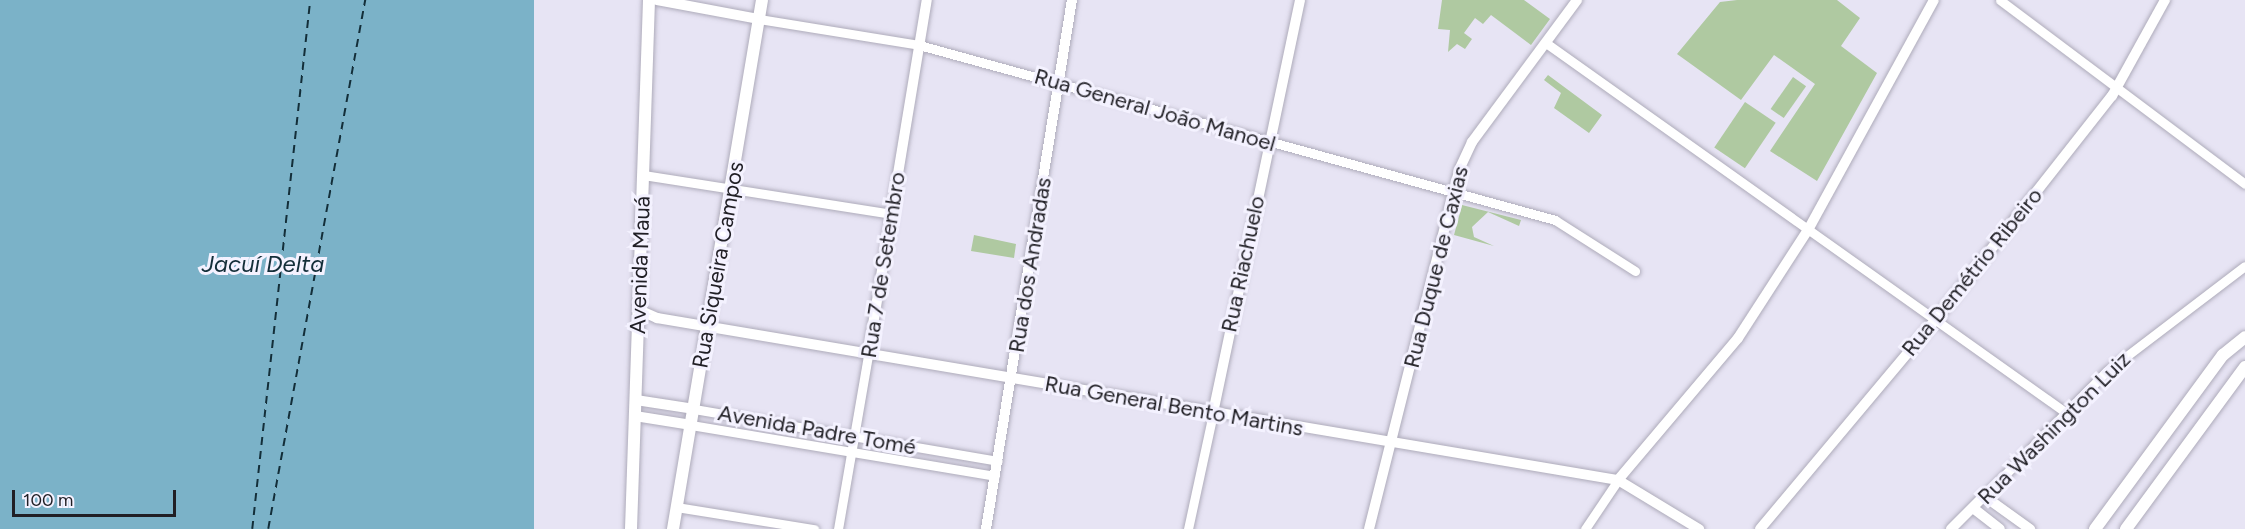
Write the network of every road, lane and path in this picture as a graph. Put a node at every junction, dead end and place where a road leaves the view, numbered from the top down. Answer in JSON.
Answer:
{"nodes":[{"id":1,"x":649,"y":0,"type":"edge"},
{"id":2,"x":657,"y":0,"type":"edge"},
{"id":3,"x":762,"y":0,"type":"edge"},
{"id":4,"x":927,"y":0,"type":"edge"},
{"id":5,"x":1072,"y":0,"type":"edge"},
{"id":6,"x":1300,"y":0,"type":"edge"},
{"id":7,"x":1577,"y":0,"type":"edge"},
{"id":8,"x":1934,"y":0,"type":"edge"},
{"id":9,"x":2000,"y":0,"type":"edge"},
{"id":10,"x":2165,"y":0,"type":"edge"},
{"id":11,"x":759,"y":19,"type":"junction"},
{"id":12,"x":1546,"y":43,"type":"junction"},
{"id":13,"x":920,"y":45,"type":"junction"},
{"id":14,"x":1059,"y":81,"type":"junction"},
{"id":15,"x":2118,"y":87,"type":"junction"},
{"id":16,"x":1269,"y":142,"type":"junction"},
{"id":17,"x":643,"y":175,"type":"junction"},
{"id":18,"x":2245,"y":184,"type":"edge"},
{"id":19,"x":731,"y":188,"type":"junction"},
{"id":20,"x":1453,"y":193,"type":"junction"},
{"id":21,"x":891,"y":214,"type":"junction"},
{"id":22,"x":1808,"y":230,"type":"junction"},
{"id":23,"x":2245,"y":266,"type":"edge"},
{"id":24,"x":1635,"y":272,"type":"dead end"},
{"id":25,"x":639,"y":310,"type":"junction"},
{"id":26,"x":1936,"y":318,"type":"junction"},
{"id":27,"x":708,"y":326,"type":"junction"},
{"id":28,"x":2245,"y":337,"type":"edge"},
{"id":29,"x":868,"y":355,"type":"junction"},
{"id":30,"x":2245,"y":367,"type":"edge"},
{"id":31,"x":1011,"y":378,"type":"junction"},
{"id":32,"x":636,"y":399,"type":"junction"},
{"id":33,"x":693,"y":409,"type":"junction"},
{"id":34,"x":2065,"y":412,"type":"junction"},
{"id":35,"x":1213,"y":413,"type":"junction"},
{"id":36,"x":635,"y":416,"type":"junction"},
{"id":37,"x":751,"y":418,"type":"junction"},
{"id":38,"x":785,"y":424,"type":"junction"},
{"id":39,"x":691,"y":425,"type":"junction"},
{"id":40,"x":749,"y":434,"type":"junction"},
{"id":41,"x":854,"y":436,"type":"junction"},
{"id":42,"x":783,"y":440,"type":"junction"},
{"id":43,"x":1392,"y":443,"type":"junction"},
{"id":44,"x":925,"y":448,"type":"junction"},
{"id":45,"x":851,"y":451,"type":"junction"},
{"id":46,"x":998,"y":461,"type":"junction"},
{"id":47,"x":922,"y":464,"type":"junction"},
{"id":48,"x":995,"y":476,"type":"junction"},
{"id":49,"x":1618,"y":480,"type":"junction"},
{"id":50,"x":1984,"y":496,"type":"junction"},
{"id":51,"x":676,"y":507,"type":"junction"},
{"id":52,"x":1973,"y":508,"type":"junction"},
{"id":53,"x":631,"y":529,"type":"edge"},
{"id":54,"x":673,"y":529,"type":"edge"},
{"id":55,"x":814,"y":529,"type":"edge"},
{"id":56,"x":838,"y":529,"type":"edge"},
{"id":57,"x":986,"y":529,"type":"edge"},
{"id":58,"x":1188,"y":529,"type":"edge"},
{"id":59,"x":1369,"y":529,"type":"edge"},
{"id":60,"x":1585,"y":529,"type":"edge"},
{"id":61,"x":1699,"y":529,"type":"edge"},
{"id":62,"x":1760,"y":529,"type":"edge"},
{"id":63,"x":1951,"y":529,"type":"edge"},
{"id":64,"x":2000,"y":529,"type":"edge"},
{"id":65,"x":2030,"y":529,"type":"edge"},
{"id":66,"x":2095,"y":529,"type":"edge"},
{"id":67,"x":2126,"y":529,"type":"edge"}],
"edges":[{"from":1,"to":17,"type":"main road","name":"Avenida Mauá"},
{"from":2,"to":11,"type":"street","name":"Rua General João Manoel"},
{"from":3,"to":11,"type":"main road","name":"Rua Siqueira Campos"},
{"from":4,"to":13,"type":"street","name":"Rua 7 de Setembro"},
{"from":5,"to":14,"type":"street","name":"Rua dos Andradas"},
{"from":6,"to":16,"type":"street","name":"Rua Riachuelo"},
{"from":7,"to":12,"type":"street","name":"Rua Duque de Caxias"},
{"from":8,"to":22,"type":"street"},
{"from":9,"to":15,"type":"street"},
{"from":10,"to":15,"type":"street","name":"Rua Demétrio Ribeiro"},
{"from":11,"to":13,"type":"street","name":"Rua General João Manoel"},
{"from":11,"to":19,"type":"main road","name":"Rua Siqueira Campos"},
{"from":12,"to":20,"type":"street","name":"Rua Duque de Caxias"},
{"from":12,"to":22,"type":"street"},
{"from":13,"to":14,"type":"street","name":"Rua General João Manoel"},
{"from":13,"to":21,"type":"street","name":"Rua 7 de Setembro"},
{"from":14,"to":16,"type":"street","name":"Rua General João Manoel"},
{"from":14,"to":31,"type":"street","name":"Rua dos Andradas"},
{"from":15,"to":18,"type":"street"},
{"from":15,"to":26,"type":"street","name":"Rua Demétrio Ribeiro"},
{"from":16,"to":20,"type":"street","name":"Rua General João Manoel"},
{"from":16,"to":35,"type":"street","name":"Rua Riachuelo"},
{"from":17,"to":19,"type":"street"},
{"from":17,"to":25,"type":"main road","name":"Avenida Mauá"},
{"from":19,"to":21,"type":"street"},
{"from":19,"to":27,"type":"main road","name":"Rua Siqueira Campos"},
{"from":20,"to":24,"type":"street","name":"Rua General João Manoel"},
{"from":20,"to":43,"type":"street","name":"Rua Duque de Caxias"},
{"from":21,"to":29,"type":"street","name":"Rua 7 de Setembro"},
{"from":22,"to":26,"type":"street"},
{"from":22,"to":49,"type":"street"},
{"from":23,"to":34,"type":"street","name":"Rua Washington Luiz"},
{"from":25,"to":27,"type":"street","name":"Rua General Bento Martins"},
{"from":25,"to":32,"type":"main road","name":"Avenida Mauá"},
{"from":26,"to":34,"type":"street"},
{"from":26,"to":62,"type":"street","name":"Rua Demétrio Ribeiro"},
{"from":27,"to":29,"type":"street","name":"Rua General Bento Martins"},
{"from":27,"to":33,"type":"main road","name":"Rua Siqueira Campos"},
{"from":28,"to":66,"type":"main road"},
{"from":29,"to":31,"type":"street","name":"Rua General Bento Martins"},
{"from":29,"to":41,"type":"street","name":"Rua 7 de Setembro"},
{"from":30,"to":67,"type":"main road"},
{"from":31,"to":35,"type":"street","name":"Rua General Bento Martins"},
{"from":31,"to":46,"type":"street","name":"Rua dos Andradas"},
{"from":32,"to":33,"type":"street","name":"Avenida Padre Tomé"},
{"from":32,"to":36,"type":"main road","name":"Avenida Mauá"},
{"from":33,"to":37,"type":"street","name":"Avenida Padre Tomé"},
{"from":33,"to":39,"type":"main road","name":"Rua Siqueira Campos"},
{"from":34,"to":50,"type":"street","name":"Rua Washington Luiz"},
{"from":35,"to":43,"type":"street","name":"Rua General Bento Martins"},
{"from":35,"to":58,"type":"street","name":"Rua Riachuelo"},
{"from":36,"to":39,"type":"street","name":"Avenida Padre Tomé"},
{"from":36,"to":53,"type":"main road","name":"Avenida Mauá"},
{"from":37,"to":38,"type":"street","name":"Avenida Padre Tomé"},
{"from":37,"to":40,"type":"street"},
{"from":38,"to":41,"type":"street","name":"Avenida Padre Tomé"},
{"from":38,"to":42,"type":"street"},
{"from":39,"to":40,"type":"street","name":"Avenida Padre Tomé"},
{"from":39,"to":51,"type":"main road","name":"Rua Siqueira Campos"},
{"from":40,"to":42,"type":"street","name":"Avenida Padre Tomé"},
{"from":41,"to":44,"type":"street","name":"Avenida Padre Tomé"},
{"from":41,"to":45,"type":"street","name":"Rua 7 de Setembro"},
{"from":42,"to":45,"type":"street","name":"Avenida Padre Tomé"},
{"from":43,"to":49,"type":"street","name":"Rua General Bento Martins"},
{"from":43,"to":59,"type":"street","name":"Rua Duque de Caxias"},
{"from":44,"to":46,"type":"street","name":"Avenida Padre Tomé"},
{"from":44,"to":47,"type":"street"},
{"from":45,"to":47,"type":"street","name":"Avenida Padre Tomé"},
{"from":45,"to":56,"type":"street","name":"Rua 7 de Setembro"},
{"from":46,"to":48,"type":"street","name":"Rua dos Andradas"},
{"from":47,"to":48,"type":"street","name":"Avenida Padre Tomé"},
{"from":48,"to":57,"type":"street","name":"Rua dos Andradas"},
{"from":49,"to":60,"type":"street"},
{"from":49,"to":61,"type":"street","name":"Rua General Bento Martins"},
{"from":50,"to":52,"type":"street","name":"Rua Washington Luiz"},
{"from":50,"to":65,"type":"street"},
{"from":51,"to":54,"type":"main road","name":"Rua Siqueira Campos"},
{"from":51,"to":55,"type":"street"},
{"from":52,"to":63,"type":"street","name":"Rua Washington Luiz"},
{"from":52,"to":64,"type":"street"}]}
